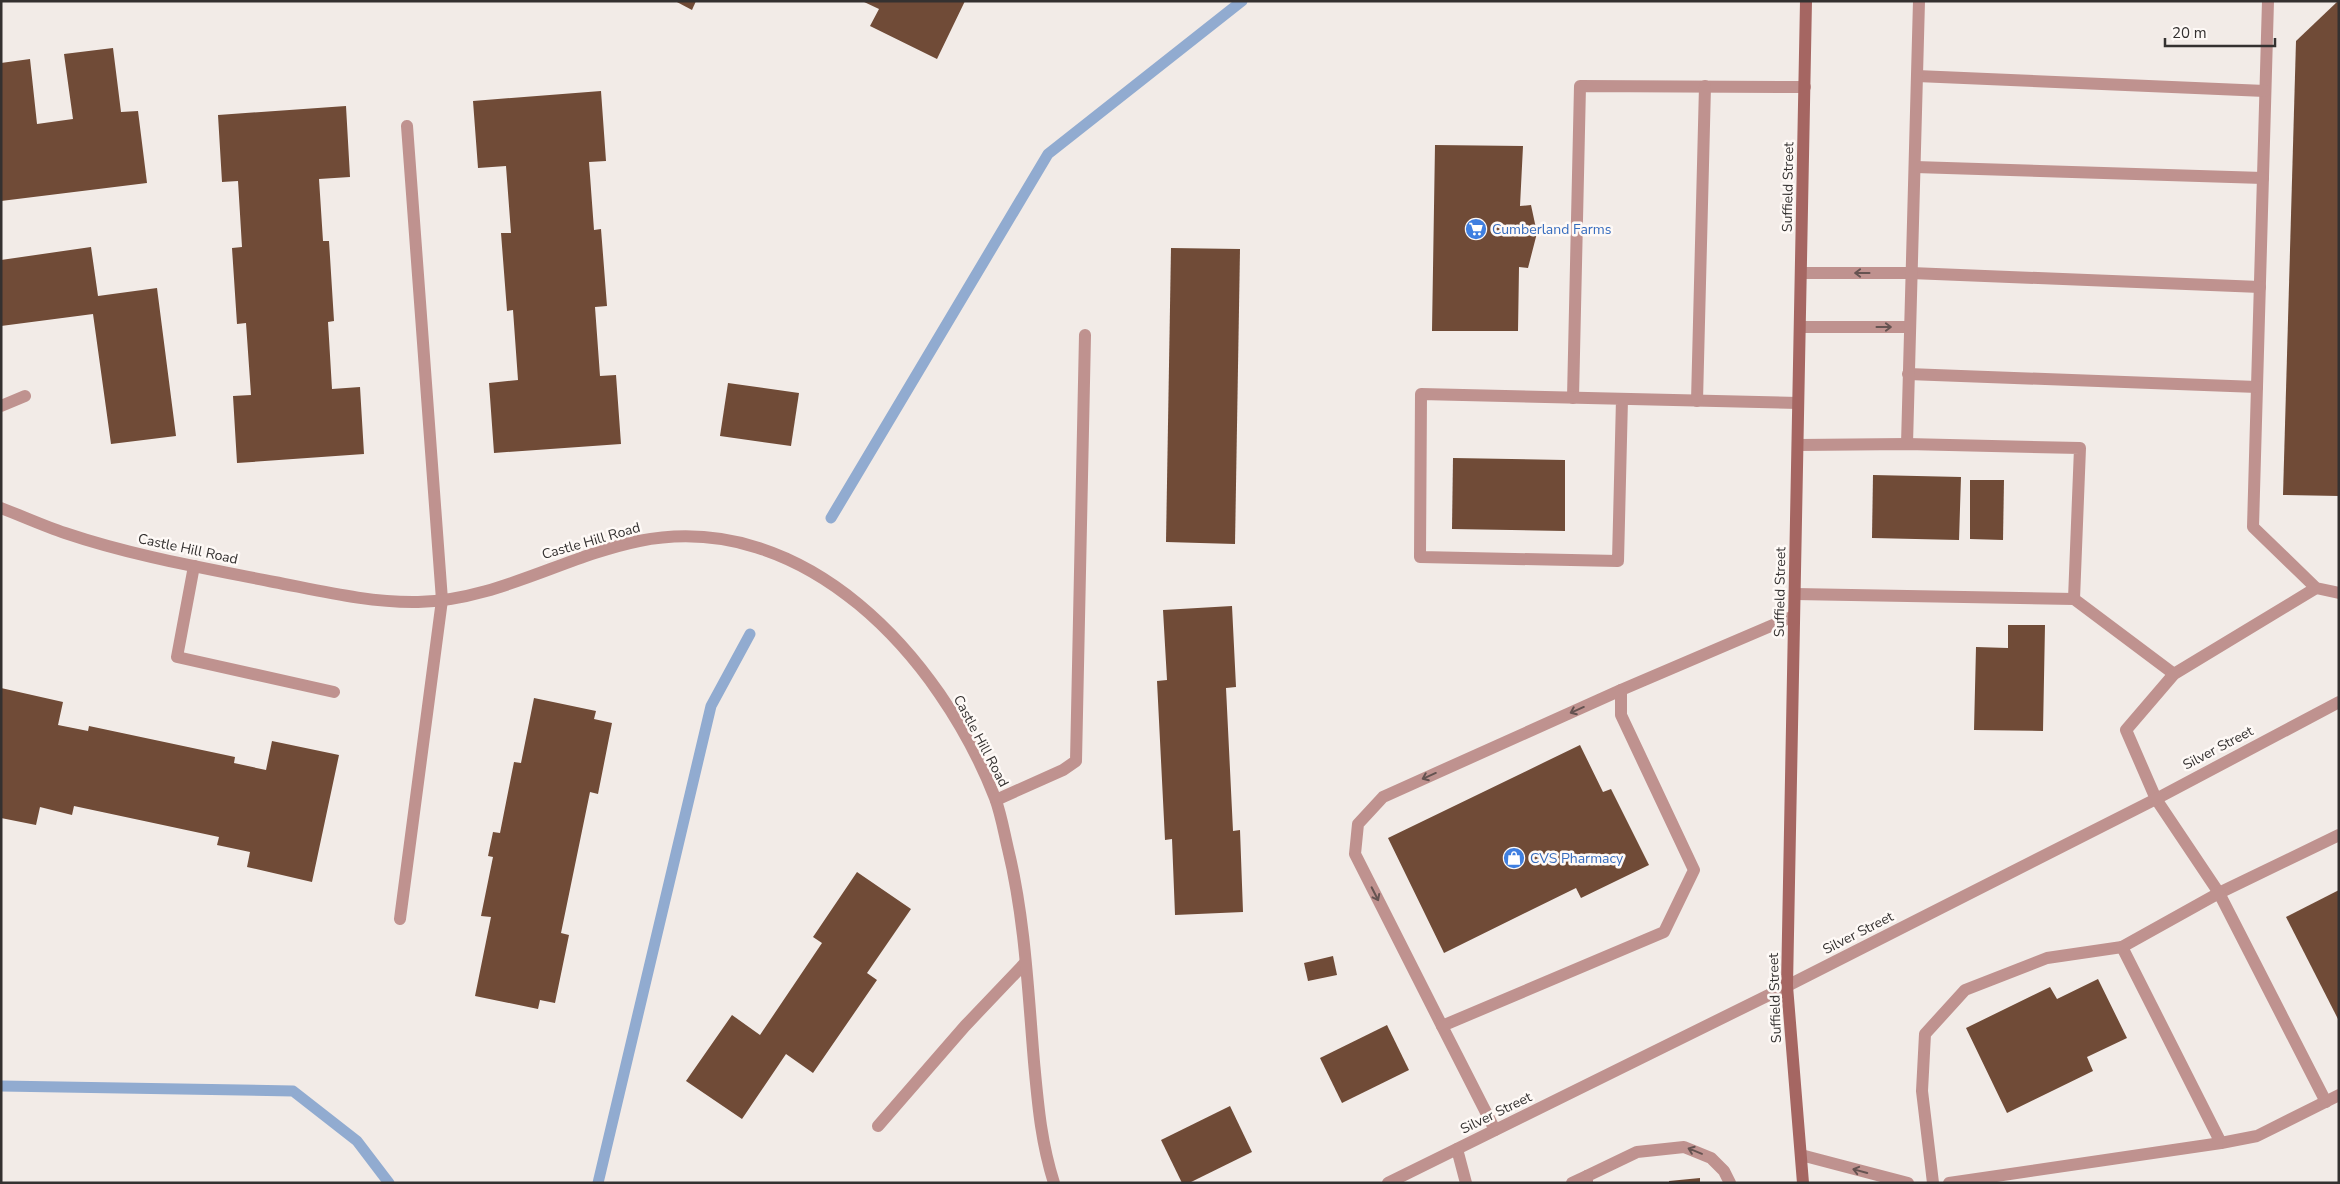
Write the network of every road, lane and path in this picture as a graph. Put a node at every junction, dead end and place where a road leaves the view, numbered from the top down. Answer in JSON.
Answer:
{"nodes":[{"id":1,"x":1806,"y":1,"type":"edge"},
{"id":2,"x":1919,"y":1,"type":"edge"},
{"id":3,"x":2268,"y":1,"type":"edge"},
{"id":4,"x":1917,"y":76,"type":"junction"},
{"id":5,"x":1704,"y":86,"type":"junction"},
{"id":6,"x":1805,"y":86,"type":"junction"},
{"id":7,"x":2265,"y":91,"type":"junction"},
{"id":8,"x":407,"y":126,"type":"dead end"},
{"id":9,"x":1915,"y":167,"type":"junction"},
{"id":10,"x":2263,"y":178,"type":"junction"},
{"id":11,"x":1910,"y":272,"type":"junction"},
{"id":12,"x":1801,"y":273,"type":"junction"},
{"id":13,"x":2260,"y":287,"type":"junction"},
{"id":14,"x":1800,"y":327,"type":"junction"},
{"id":15,"x":1909,"y":327,"type":"junction"},
{"id":16,"x":1086,"y":335,"type":"dead end"},
{"id":17,"x":1908,"y":374,"type":"junction"},
{"id":18,"x":2257,"y":387,"type":"junction"},
{"id":19,"x":25,"y":396,"type":"dead end"},
{"id":20,"x":1573,"y":398,"type":"junction"},
{"id":21,"x":1622,"y":399,"type":"junction"},
{"id":22,"x":1697,"y":401,"type":"junction"},
{"id":23,"x":1798,"y":403,"type":"junction"},
{"id":24,"x":1,"y":406,"type":"edge"},
{"id":25,"x":1907,"y":444,"type":"junction"},
{"id":26,"x":1798,"y":445,"type":"junction"},
{"id":27,"x":1,"y":508,"type":"edge"},
{"id":28,"x":194,"y":566,"type":"junction"},
{"id":29,"x":2316,"y":588,"type":"junction"},
{"id":30,"x":2339,"y":593,"type":"edge"},
{"id":31,"x":1795,"y":594,"type":"junction"},
{"id":32,"x":2074,"y":599,"type":"junction"},
{"id":33,"x":442,"y":600,"type":"junction"},
{"id":34,"x":1794,"y":616,"type":"junction"},
{"id":35,"x":2174,"y":674,"type":"junction"},
{"id":36,"x":1621,"y":690,"type":"junction"},
{"id":37,"x":334,"y":692,"type":"dead end"},
{"id":38,"x":2339,"y":702,"type":"edge"},
{"id":39,"x":2156,"y":799,"type":"junction"},
{"id":40,"x":996,"y":800,"type":"junction"},
{"id":41,"x":2339,"y":835,"type":"edge"},
{"id":42,"x":2219,"y":893,"type":"junction"},
{"id":43,"x":400,"y":919,"type":"dead end"},
{"id":44,"x":2122,"y":947,"type":"junction"},
{"id":45,"x":1025,"y":963,"type":"junction"},
{"id":46,"x":1787,"y":986,"type":"junction"},
{"id":47,"x":1442,"y":1026,"type":"junction"},
{"id":48,"x":2339,"y":1095,"type":"edge"},
{"id":49,"x":2326,"y":1102,"type":"junction"},
{"id":50,"x":878,"y":1126,"type":"dead end"},
{"id":51,"x":1495,"y":1130,"type":"junction"},
{"id":52,"x":2221,"y":1143,"type":"junction"},
{"id":53,"x":1457,"y":1149,"type":"junction"},
{"id":54,"x":1801,"y":1155,"type":"junction"},
{"id":55,"x":1587,"y":1179,"type":"edge"},
{"id":56,"x":1054,"y":1183,"type":"edge"},
{"id":57,"x":1388,"y":1183,"type":"edge"},
{"id":58,"x":1466,"y":1183,"type":"edge"},
{"id":59,"x":1572,"y":1183,"type":"edge"},
{"id":60,"x":1730,"y":1183,"type":"edge"},
{"id":61,"x":1803,"y":1183,"type":"edge"},
{"id":62,"x":1908,"y":1183,"type":"edge"},
{"id":63,"x":1933,"y":1183,"type":"edge"},
{"id":64,"x":1949,"y":1183,"type":"edge"}],
"edges":[{"from":1,"to":6,"type":"main road","name":"Suffield Street"},
{"from":2,"to":4,"type":"street"},
{"from":3,"to":7,"type":"street"},
{"from":4,"to":7,"type":"street"},
{"from":4,"to":9,"type":"street"},
{"from":5,"to":6,"type":"street"},
{"from":5,"to":20,"type":"street"},
{"from":5,"to":22,"type":"street"},
{"from":6,"to":12,"type":"main road","name":"Suffield Street"},
{"from":7,"to":10,"type":"street"},
{"from":8,"to":33,"type":"street"},
{"from":9,"to":10,"type":"street"},
{"from":9,"to":11,"type":"street"},
{"from":10,"to":13,"type":"street"},
{"from":11,"to":12,"type":"street","one_way":true},
{"from":11,"to":13,"type":"street"},
{"from":11,"to":15,"type":"street"},
{"from":12,"to":14,"type":"main road","name":"Suffield Street"},
{"from":13,"to":18,"type":"street"},
{"from":14,"to":15,"type":"street","one_way":true},
{"from":14,"to":23,"type":"main road","name":"Suffield Street"},
{"from":15,"to":17,"type":"street"},
{"from":16,"to":40,"type":"street"},
{"from":17,"to":18,"type":"street"},
{"from":17,"to":25,"type":"street"},
{"from":18,"to":29,"type":"street"},
{"from":19,"to":24,"type":"street"},
{"from":20,"to":21,"type":"street"},
{"from":20,"to":21,"type":"street"},
{"from":21,"to":22,"type":"street"},
{"from":22,"to":23,"type":"street"},
{"from":23,"to":26,"type":"main road","name":"Suffield Street"},
{"from":25,"to":26,"type":"street"},
{"from":25,"to":32,"type":"street"},
{"from":26,"to":31,"type":"main road","name":"Suffield Street"},
{"from":27,"to":28,"type":"street","name":"Castle Hill Road"},
{"from":28,"to":33,"type":"street","name":"Castle Hill Road"},
{"from":28,"to":37,"type":"street"},
{"from":29,"to":30,"type":"street"},
{"from":29,"to":35,"type":"street"},
{"from":31,"to":32,"type":"street"},
{"from":31,"to":34,"type":"main road","name":"Suffield Street"},
{"from":32,"to":35,"type":"street"},
{"from":33,"to":40,"type":"street","name":"Castle Hill Road"},
{"from":33,"to":43,"type":"street"},
{"from":34,"to":36,"type":"street"},
{"from":34,"to":46,"type":"main road","name":"Suffield Street"},
{"from":35,"to":39,"type":"street"},
{"from":36,"to":47,"type":"street"},
{"from":36,"to":47,"type":"street","one_way":true},
{"from":38,"to":39,"type":"street","name":"Silver Street"},
{"from":39,"to":42,"type":"street"},
{"from":39,"to":46,"type":"street","name":"Silver Street"},
{"from":40,"to":45,"type":"street","name":"Castle Hill Road"},
{"from":41,"to":42,"type":"street"},
{"from":42,"to":44,"type":"street"},
{"from":42,"to":49,"type":"street"},
{"from":44,"to":52,"type":"street"},
{"from":44,"to":63,"type":"street"},
{"from":45,"to":50,"type":"street"},
{"from":45,"to":56,"type":"street","name":"Castle Hill Road"},
{"from":46,"to":51,"type":"street","name":"Silver Street"},
{"from":46,"to":54,"type":"main road","name":"Suffield Street"},
{"from":47,"to":51,"type":"street"},
{"from":48,"to":49,"type":"street"},
{"from":49,"to":52,"type":"street"},
{"from":51,"to":53,"type":"street","name":"Silver Street"},
{"from":52,"to":64,"type":"street"},
{"from":53,"to":57,"type":"street","name":"Silver Street"},
{"from":53,"to":58,"type":"street"},
{"from":54,"to":61,"type":"main road","name":"Suffield Street"},
{"from":62,"to":54,"type":"street","one_way":true},
{"from":55,"to":59,"type":"street"},
{"from":60,"to":55,"type":"street","one_way":true}]}
